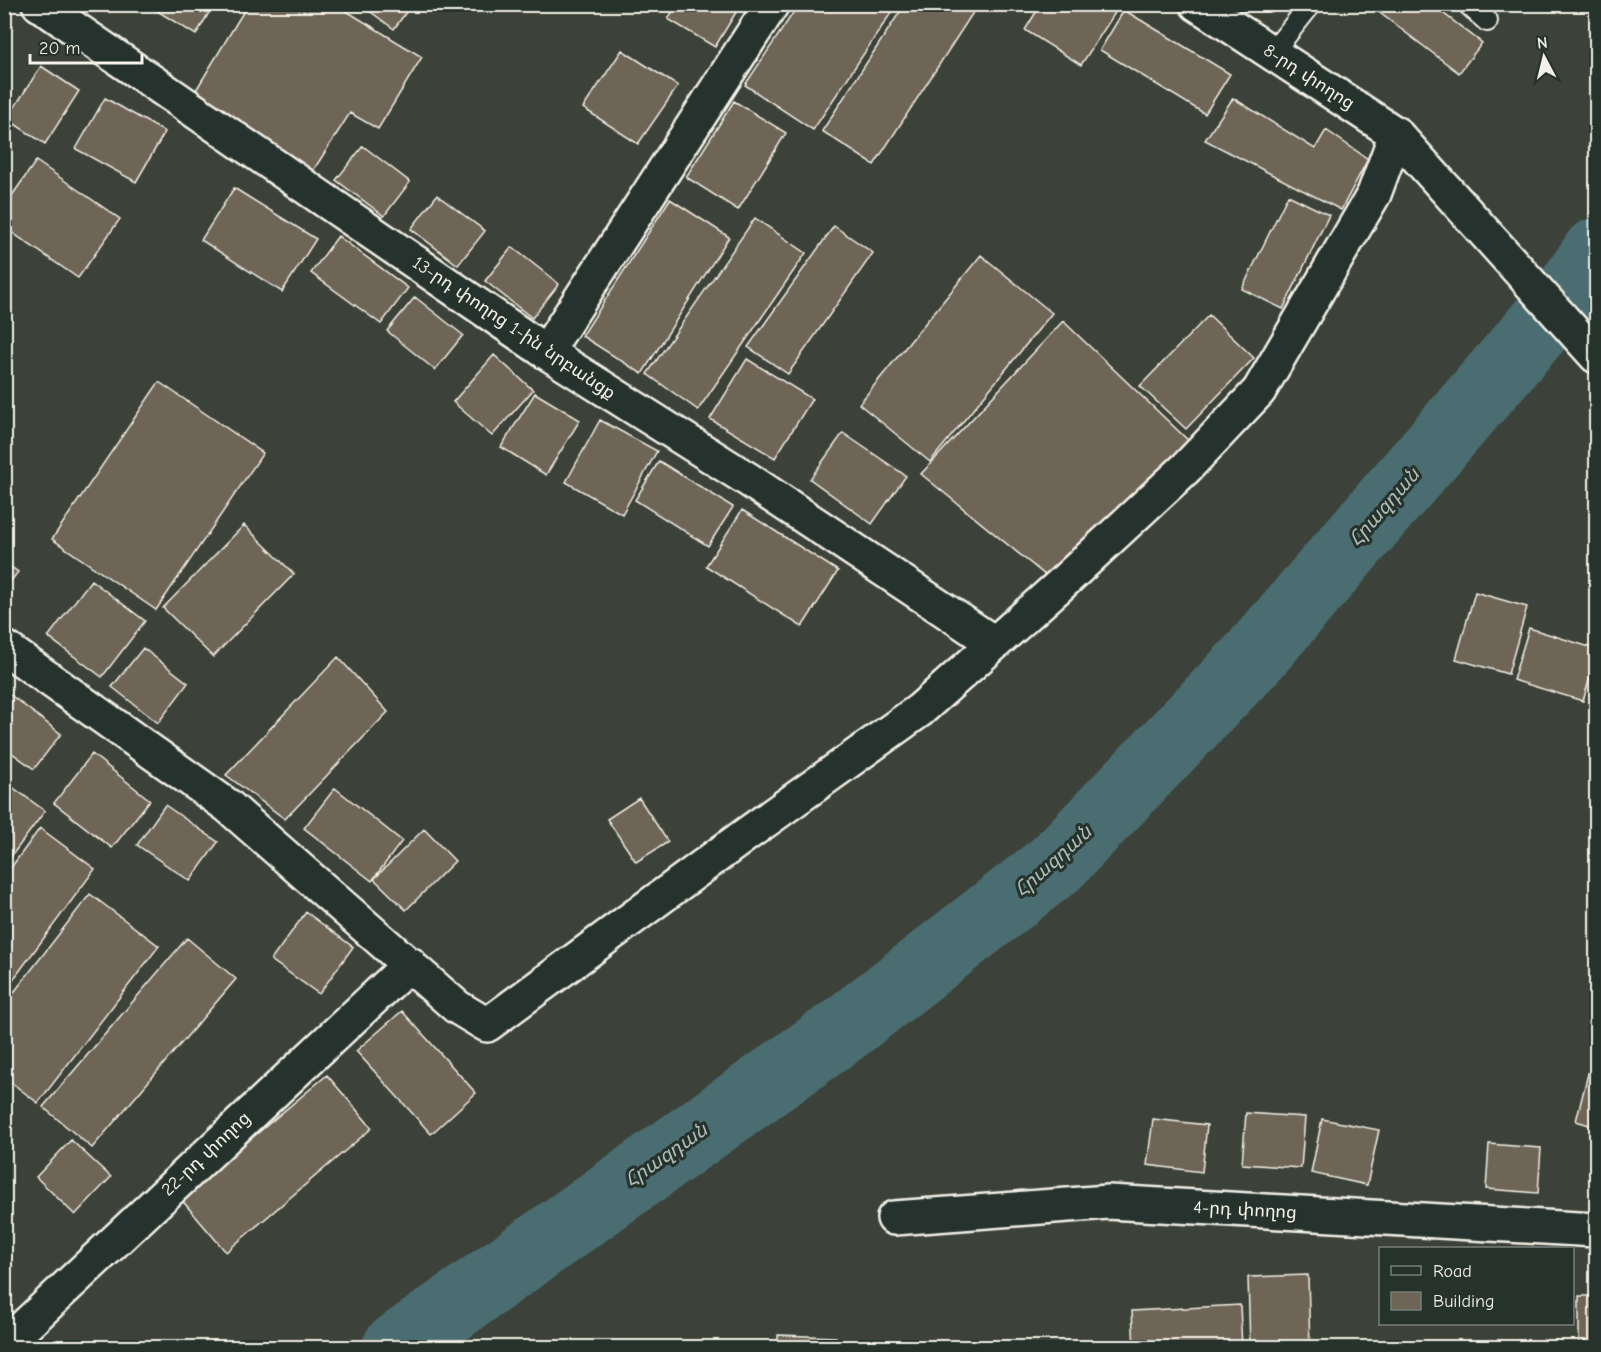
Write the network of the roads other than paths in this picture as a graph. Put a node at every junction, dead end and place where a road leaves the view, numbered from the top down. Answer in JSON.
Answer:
{"nodes":[{"id":1,"x":39,"y":4,"type":"edge"},
{"id":2,"x":772,"y":4,"type":"edge"},
{"id":3,"x":1197,"y":4,"type":"edge"},
{"id":4,"x":1311,"y":4,"type":"edge"},
{"id":5,"x":1468,"y":4,"type":"edge"},
{"id":6,"x":1487,"y":21,"type":"dead end"},
{"id":7,"x":1272,"y":53,"type":"junction"},
{"id":8,"x":1406,"y":145,"type":"junction"},
{"id":9,"x":546,"y":352,"type":"junction"},
{"id":10,"x":1596,"y":356,"type":"edge"},
{"id":11,"x":994,"y":643,"type":"junction"},
{"id":12,"x":4,"y":647,"type":"edge"},
{"id":13,"x":410,"y":964,"type":"junction"},
{"id":14,"x":894,"y":1218,"type":"dead end"},
{"id":15,"x":1596,"y":1230,"type":"edge"},
{"id":16,"x":5,"y":1347,"type":"edge"}],
"edges":[{"from":1,"to":9,"type":"street","name":"13-րդ փողոց 1-ին նրբանցք"},
{"from":2,"to":9,"type":"street"},
{"from":3,"to":7,"type":"street","name":"8-րդ փողոց"},
{"from":4,"to":7,"type":"lane"},
{"from":5,"to":6,"type":"lane"},
{"from":7,"to":8,"type":"street","name":"8-րդ փողոց"},
{"from":8,"to":10,"type":"street","name":"8-րդ փողոց"},
{"from":8,"to":11,"type":"street"},
{"from":9,"to":11,"type":"street","name":"13-րդ փողոց 1-ին նրբանցք"},
{"from":11,"to":13,"type":"street"},
{"from":12,"to":13,"type":"street"},
{"from":13,"to":16,"type":"street","name":"22-րդ փողոց"},
{"from":14,"to":15,"type":"street","name":"4-րդ փողոց"}]}
